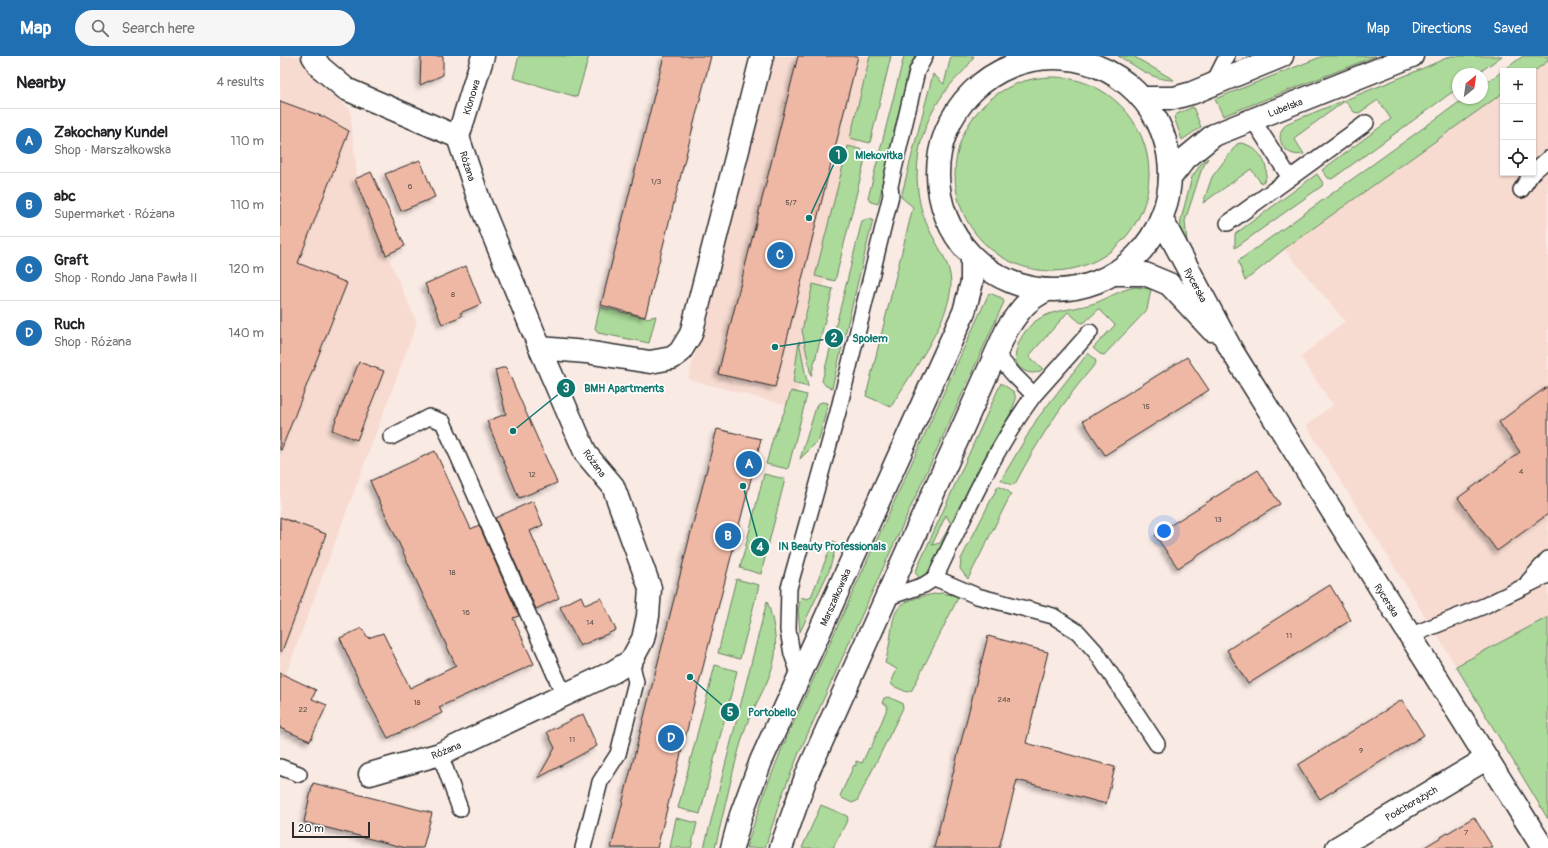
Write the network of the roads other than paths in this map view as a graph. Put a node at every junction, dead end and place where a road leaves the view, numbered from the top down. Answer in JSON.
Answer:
{"nodes":[{"id":1,"x":313,"y":56,"type":"edge"},
{"id":2,"x":483,"y":56,"type":"edge"},
{"id":3,"x":762,"y":56,"type":"edge"},
{"id":4,"x":925,"y":56,"type":"edge"},
{"id":5,"x":1227,"y":56,"type":"edge"},
{"id":6,"x":1282,"y":56,"type":"edge"},
{"id":7,"x":1412,"y":56,"type":"edge"},
{"id":8,"x":1074,"y":58,"type":"edge"},
{"id":9,"x":995,"y":64,"type":"edge"},
{"id":10,"x":1213,"y":84,"type":"junction"},
{"id":11,"x":1142,"y":98,"type":"junction"},
{"id":12,"x":1253,"y":120,"type":"junction"},
{"id":13,"x":1366,"y":123,"type":"dead end"},
{"id":14,"x":458,"y":137,"type":"junction"},
{"id":15,"x":1548,"y":159,"type":"edge"},
{"id":16,"x":1536,"y":169,"type":"edge"},
{"id":17,"x":1530,"y":176,"type":"edge"},
{"id":18,"x":1170,"y":178,"type":"junction"},
{"id":19,"x":1290,"y":178,"type":"junction"},
{"id":20,"x":1521,"y":190,"type":"dead end"},
{"id":21,"x":1161,"y":218,"type":"junction"},
{"id":22,"x":1228,"y":223,"type":"dead end"},
{"id":23,"x":972,"y":257,"type":"junction"},
{"id":24,"x":1113,"y":274,"type":"junction"},
{"id":25,"x":1047,"y":290,"type":"junction"},
{"id":26,"x":1090,"y":332,"type":"dead end"},
{"id":27,"x":540,"y":348,"type":"junction"},
{"id":28,"x":1232,"y":351,"type":"junction"},
{"id":29,"x":996,"y":354,"type":"junction"},
{"id":30,"x":1034,"y":395,"type":"junction"},
{"id":31,"x":391,"y":437,"type":"dead end"},
{"id":32,"x":1548,"y":558,"type":"edge"},
{"id":33,"x":1548,"y":574,"type":"edge"},
{"id":34,"x":935,"y":578,"type":"junction"},
{"id":35,"x":1525,"y":586,"type":"junction"},
{"id":36,"x":886,"y":598,"type":"junction"},
{"id":37,"x":1409,"y":636,"type":"junction"},
{"id":38,"x":631,"y":660,"type":"junction"},
{"id":39,"x":800,"y":676,"type":"junction"},
{"id":40,"x":564,"y":695,"type":"junction"},
{"id":41,"x":1157,"y":744,"type":"dead end"},
{"id":42,"x":440,"y":754,"type":"junction"},
{"id":43,"x":1486,"y":759,"type":"junction"},
{"id":44,"x":280,"y":767,"type":"edge"},
{"id":45,"x":299,"y":774,"type":"dead end"},
{"id":46,"x":370,"y":774,"type":"dead end"},
{"id":47,"x":460,"y":809,"type":"dead end"},
{"id":48,"x":582,"y":848,"type":"edge"},
{"id":49,"x":732,"y":848,"type":"edge"},
{"id":50,"x":781,"y":848,"type":"edge"},
{"id":51,"x":1337,"y":848,"type":"edge"},
{"id":52,"x":1543,"y":848,"type":"edge"}],
"edges":[{"from":1,"to":14,"type":"street","name":"Różana"},
{"from":2,"to":14,"type":"street","name":"Klonowa"},
{"from":3,"to":27,"type":"street"},
{"from":4,"to":39,"type":"lane"},
{"from":5,"to":10,"type":"lane"},
{"from":6,"to":10,"type":"street"},
{"from":7,"to":12,"type":"street","name":"Lubelska"},
{"from":8,"to":9,"type":"street"},
{"from":8,"to":11,"type":"street"},
{"from":9,"to":23,"type":"street"},
{"from":10,"to":11,"type":"street"},
{"from":11,"to":18,"type":"street"},
{"from":12,"to":18,"type":"street","name":"Lubelska"},
{"from":12,"to":19,"type":"lane"},
{"from":13,"to":19,"type":"lane"},
{"from":14,"to":27,"type":"street","name":"Różana"},
{"from":15,"to":16,"type":"lane"},
{"from":17,"to":20,"type":"lane"},
{"from":18,"to":21,"type":"street"},
{"from":19,"to":22,"type":"lane"},
{"from":21,"to":24,"type":"street"},
{"from":21,"to":28,"type":"street","name":"Rycerska"},
{"from":23,"to":25,"type":"street"},
{"from":23,"to":39,"type":"street","name":"Marszałkowska"},
{"from":24,"to":25,"type":"street"},
{"from":24,"to":28,"type":"street","name":"Rycerska"},
{"from":25,"to":29,"type":"street"},
{"from":26,"to":30,"type":"lane"},
{"from":27,"to":38,"type":"street","name":"Różana"},
{"from":28,"to":37,"type":"street","name":"Rycerska"},
{"from":29,"to":30,"type":"lane"},
{"from":29,"to":36,"type":"street"},
{"from":30,"to":34,"type":"lane"},
{"from":31,"to":40,"type":"lane"},
{"from":32,"to":35,"type":"lane"},
{"from":33,"to":35,"type":"lane"},
{"from":34,"to":36,"type":"lane"},
{"from":34,"to":41,"type":"lane"},
{"from":35,"to":37,"type":"lane"},
{"from":36,"to":50,"type":"street"},
{"from":37,"to":43,"type":"street","name":"Rycerska"},
{"from":38,"to":40,"type":"street","name":"Różana"},
{"from":38,"to":48,"type":"lane"},
{"from":39,"to":49,"type":"street","name":"Marszałkowska"},
{"from":40,"to":42,"type":"street","name":"Różana"},
{"from":42,"to":46,"type":"street","name":"Różana"},
{"from":42,"to":47,"type":"lane"},
{"from":43,"to":51,"type":"street","name":"Podchorążych"},
{"from":43,"to":52,"type":"street","name":"Rycerska"},
{"from":44,"to":45,"type":"lane"}]}
